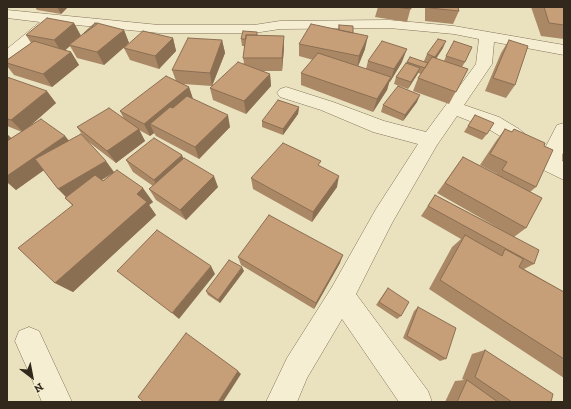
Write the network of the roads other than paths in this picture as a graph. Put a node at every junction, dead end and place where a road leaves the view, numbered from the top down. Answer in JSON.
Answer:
{"nodes":[{"id":1,"x":92,"y":7,"type":"edge"},
{"id":2,"x":7,"y":14,"type":"edge"},
{"id":3,"x":53,"y":18,"type":"junction"},
{"id":4,"x":78,"y":22,"type":"junction"},
{"id":5,"x":486,"y":36,"type":"junction"},
{"id":6,"x":564,"y":50,"type":"edge"},
{"id":7,"x":7,"y":57,"type":"edge"},
{"id":8,"x":286,"y":93,"type":"dead end"},
{"id":9,"x":454,"y":108,"type":"junction"},
{"id":10,"x":564,"y":130,"type":"edge"},
{"id":11,"x":430,"y":140,"type":"junction"},
{"id":12,"x":558,"y":169,"type":"edge"},
{"id":13,"x":341,"y":296,"type":"junction"},
{"id":14,"x":29,"y":341,"type":"dead end"},
{"id":15,"x":57,"y":402,"type":"edge"},
{"id":16,"x":281,"y":402,"type":"edge"},
{"id":17,"x":417,"y":402,"type":"edge"}],
"edges":[{"from":1,"to":4,"type":"street"},
{"from":2,"to":3,"type":"street"},
{"from":3,"to":4,"type":"street"},
{"from":3,"to":7,"type":"street"},
{"from":4,"to":5,"type":"street"},
{"from":5,"to":6,"type":"street"},
{"from":5,"to":9,"type":"street"},
{"from":8,"to":11,"type":"street"},
{"from":9,"to":11,"type":"street"},
{"from":9,"to":12,"type":"street"},
{"from":10,"to":12,"type":"street"},
{"from":11,"to":13,"type":"street"},
{"from":13,"to":16,"type":"street"},
{"from":13,"to":17,"type":"street"},
{"from":14,"to":15,"type":"street"}]}
